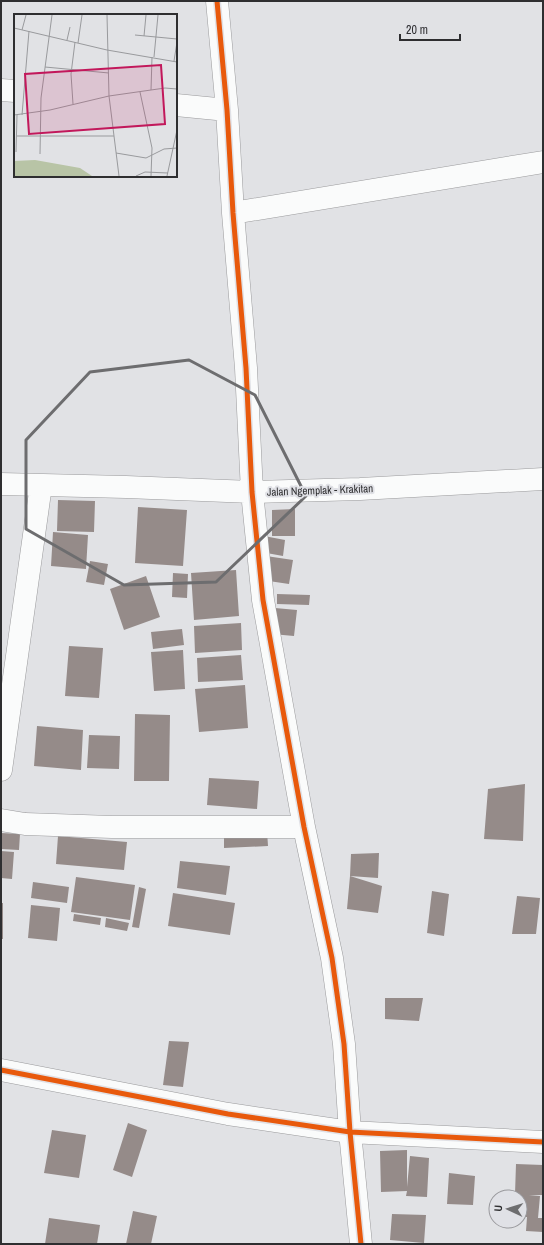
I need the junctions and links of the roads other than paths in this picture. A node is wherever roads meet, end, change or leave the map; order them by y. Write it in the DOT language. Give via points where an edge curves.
graph roads {
  1 [pos="217,1"];
  2 [pos="1,90"];
  3 [pos="14,91"];
  4 [pos="177,105"];
  5 [pos="227,110"];
  6 [pos="543,162"];
  7 [pos="233,213"];
  8 [pos="543,479"];
  9 [pos="1,484"];
  10 [pos="42,485"];
  11 [pos="252,492"];
  12 [pos="1,770"];
  13 [pos="1,820"];
  14 [pos="304,827"];
  15 [pos="1,1070"];
  16 [pos="350,1132"];
  17 [pos="543,1142"];
  18 [pos="361,1244"];
  1 -- 5 [label="street"];
  2 -- 3 [label="street"];
  4 -- 5 [label="street"];
  5 -- 7 [label="street"];
  6 -- 7 [label="street"];
  7 -- 11 [label="street" via="246,368"];
  8 -- 11 [label="street, Jalan Ngemplak - Krakitan"];
  9 -- 10 [label="street, Jalan Ngemplak - Krakitan"];
  10 -- 11 [label="street, Jalan Ngemplak - Krakitan"];
  10 -- 12 [label="street"];
  11 -- 14 [label="street" via="263,600"];
  13 -- 14 [label="street" via="25,824 112,827"];
  14 -- 16 [label="street" via="332,958 344,1044"];
  15 -- 16 [label="street" via="228,1114"];
  16 -- 17 [label="street"];
  16 -- 18 [label="street"];
}
